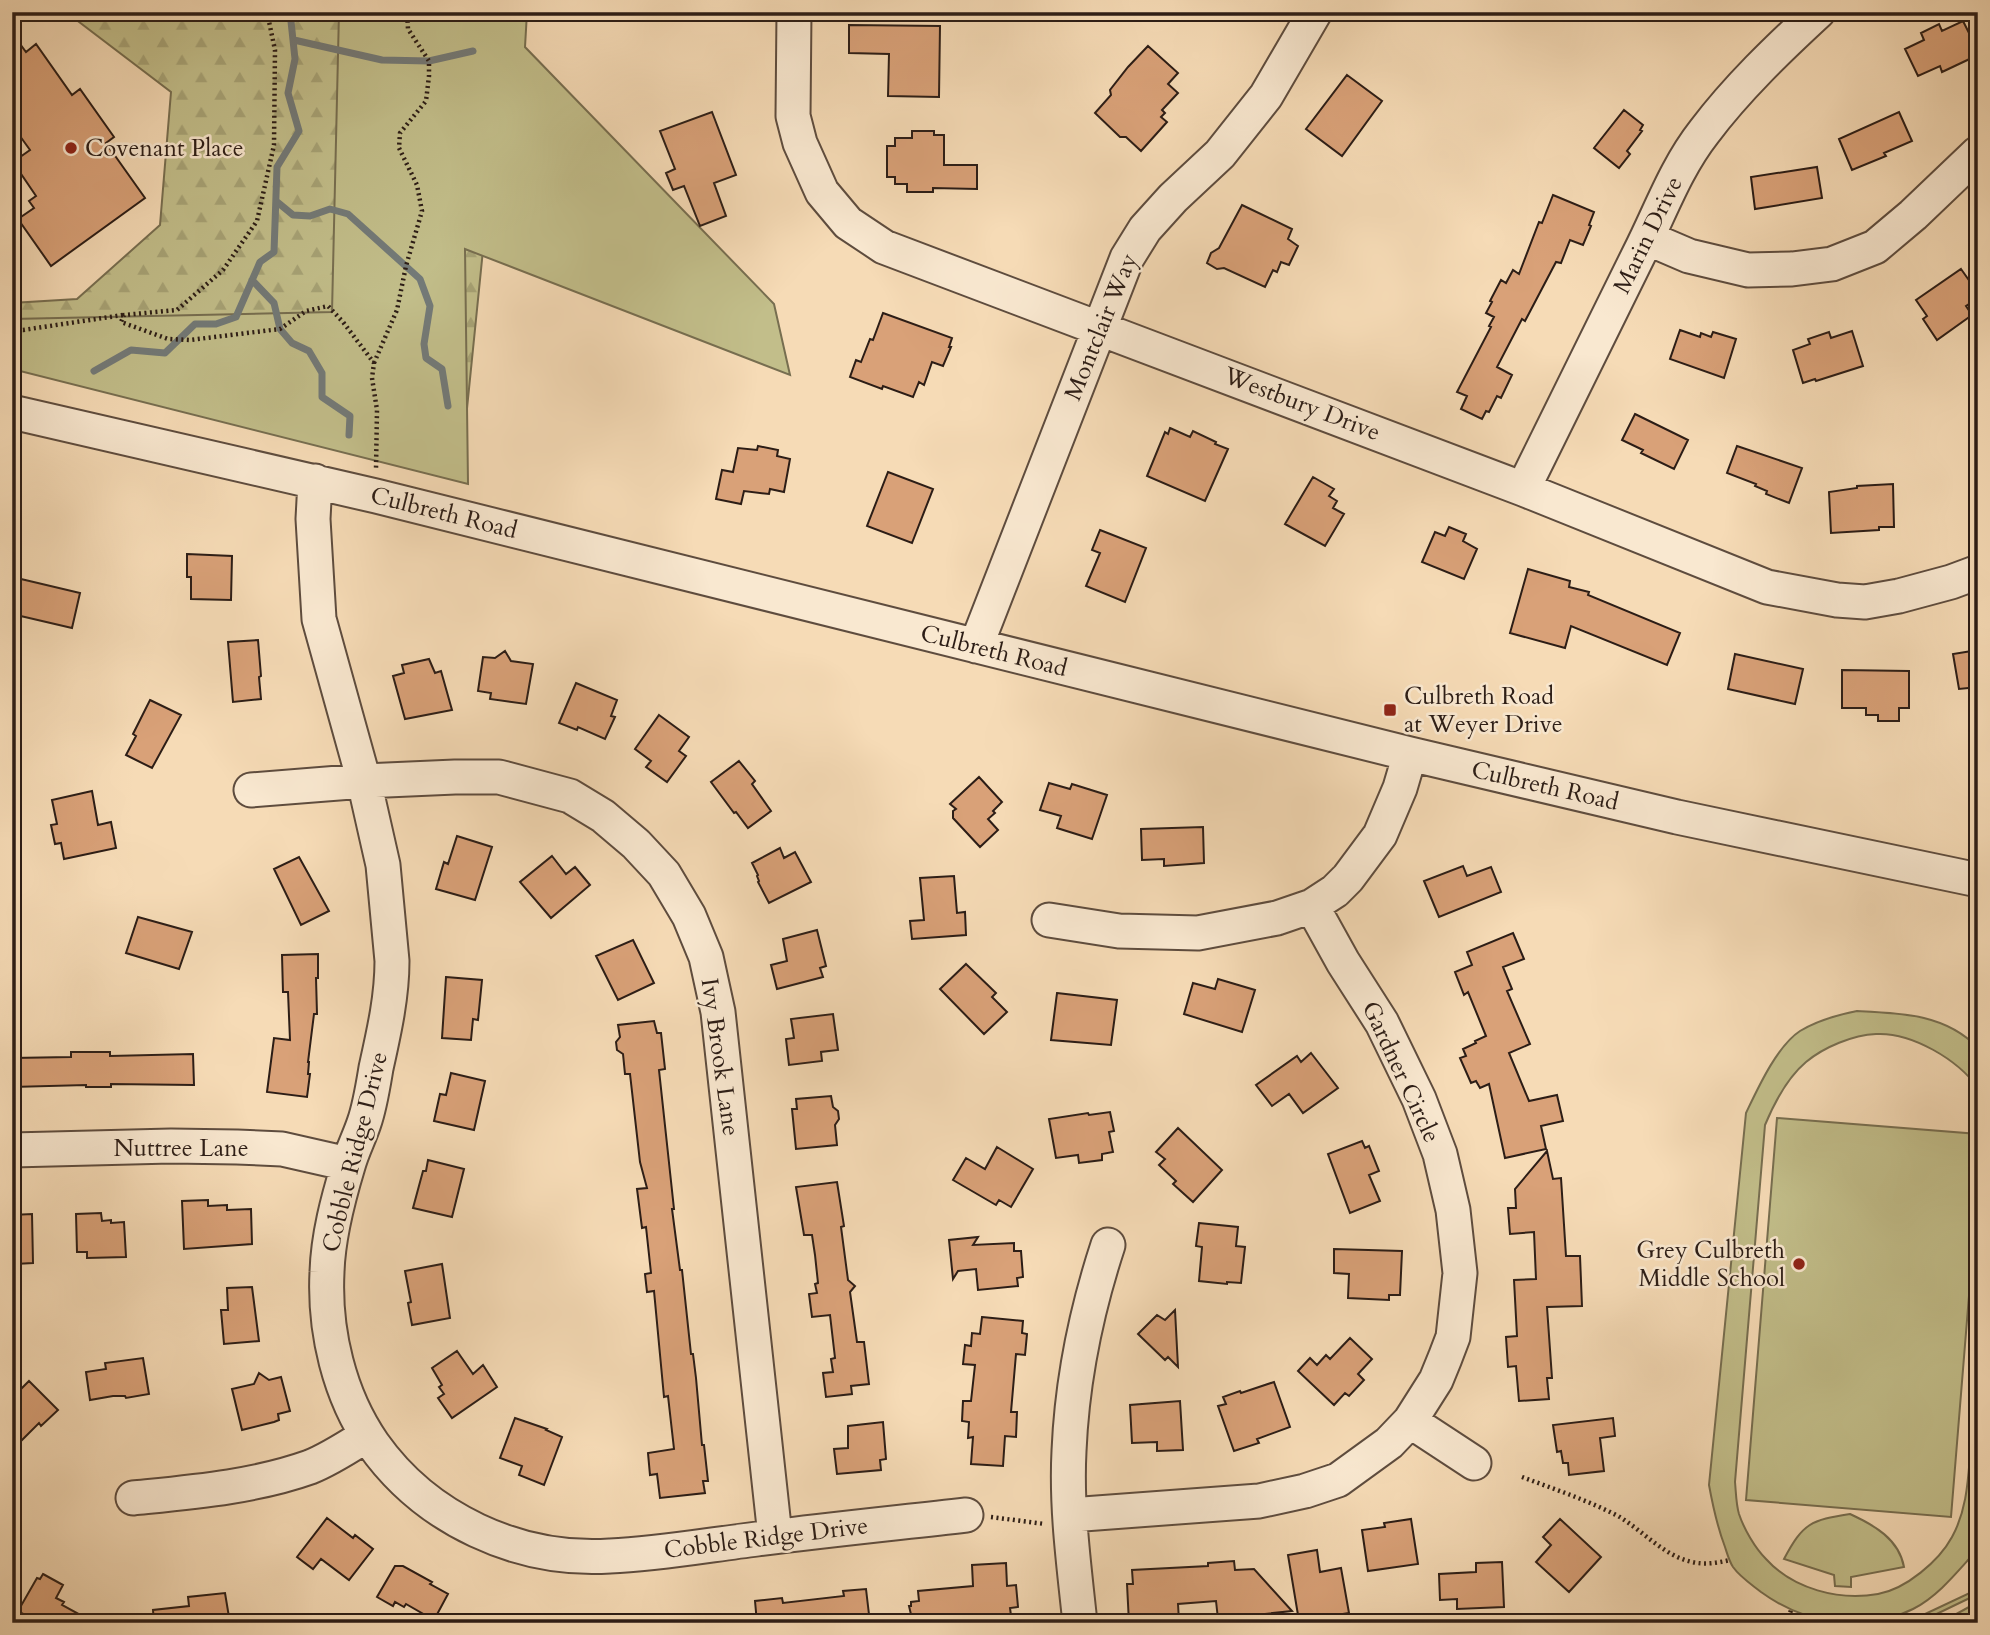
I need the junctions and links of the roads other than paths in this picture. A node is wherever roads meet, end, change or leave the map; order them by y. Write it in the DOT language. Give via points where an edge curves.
graph roads {
  1 [pos="794,12"];
  2 [pos="1315,12"];
  3 [pos="1818,12"];
  4 [pos="1978,153"];
  5 [pos="1647,239"];
  6 [pos="1099,328"];
  7 [pos="12,412"];
  8 [pos="315,481"];
  9 [pos="1523,489"];
  10 [pos="1978,572"];
  11 [pos="976,646"];
  12 [pos="1410,754"];
  13 [pos="365,781"];
  14 [pos="251,790"];
  15 [pos="1978,880"];
  16 [pos="1312,906"];
  17 [pos="1049,920"];
  18 [pos="12,1150"];
  19 [pos="348,1164"];
  20 [pos="1108,1245"];
  21 [pos="1410,1421"];
  22 [pos="367,1435"];
  23 [pos="1474,1463"];
  24 [pos="133,1498"];
  25 [pos="966,1515"];
  26 [pos="1061,1520"];
  27 [pos="775,1536"];
  28 [pos="1080,1623"];
  1 -- 6 [label="street, Westbury Drive" via="793,116 822,192 848,223 884,247"];
  2 -- 6 [label="street, Montclair Way" via="1266,96 1220,154 1145,229 1127,258"];
  3 -- 5 [label="street, Marin Drive" via="1703,133 1675,177"];
  4 -- 5 [label="street" via="1875,247 1832,264 1748,270 1689,256"];
  5 -- 9 [label="street, Marin Drive"];
  6 -- 9 [label="street, Westbury Drive"];
  6 -- 11 [label="street, Montclair Way"];
  7 -- 8 [label="street, Culbreth Road"];
  8 -- 11 [label="street, Culbreth Road"];
  8 -- 13 [label="street, Cobble Ridge Drive" via="319,618"];
  9 -- 10 [label="street, Westbury Drive" via="1767,587 1837,600 1866,602 1899,596"];
  11 -- 12 [label="street, Culbreth Road"];
  12 -- 15 [label="street, Culbreth Road" via="1677,817"];
  12 -- 16 [label="street" via="1380,835 1335,891"];
  13 -- 14 [label="street, Ivy Brook Lane"];
  13 -- 19 [label="street, Cobble Ridge Drive" via="383,865 392,977 365,1120"];
  13 -- 27 [label="street, Ivy Brook Lane" via="499,777 570,796 636,844 664,874 689,916 706,957 718,1012"];
  16 -- 17 [label="street" via="1277,918 1198,933 1119,931"];
  16 -- 21 [label="street, Gardner Circle" via="1382,1023 1419,1098 1440,1154 1453,1210 1460,1273 1453,1337 1436,1380"];
  18 -- 19 [label="street, Nuttree Lane" via="237,1147 282,1149"];
  19 -- 22 [label="street, Cobble Ridge Drive" via="331,1232 328,1308 332,1348 344,1390"];
  20 -- 26 [label="street" via="1082,1339"];
  21 -- 23 [label="street"];
  21 -- 26 [label="street, Gardner Circle" via="1362,1464 1338,1480 1305,1491 1259,1501"];
  22 -- 24 [label="street" via="331,1457 276,1477"];
  22 -- 27 [label="street, Cobble Ridge Drive" via="386,1461 435,1506 486,1536 520,1547 609,1556"];
  25 -- 27 [label="street, Cobble Ridge Drive"];
  26 -- 28 [label="street"];
}
